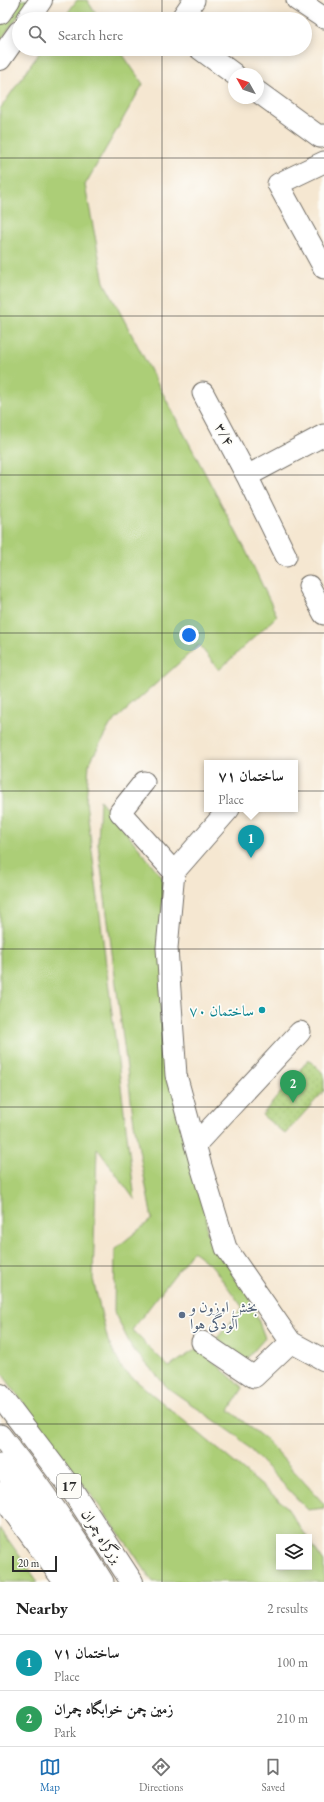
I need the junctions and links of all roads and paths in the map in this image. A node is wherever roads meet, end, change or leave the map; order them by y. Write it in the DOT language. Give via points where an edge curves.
graph roads {
  1 [pos="9,0"];
  2 [pos="41,0"];
  3 [pos="194,0"];
  4 [pos="297,0"];
  5 [pos="33,12"];
  6 [pos="186,12"];
  7 [pos="0,14"];
  8 [pos="324,18"];
  9 [pos="12,42"];
  10 [pos="210,56"];
  11 [pos="0,59"];
  12 [pos="228,70"];
  13 [pos="264,96"];
  14 [pos="324,135"];
  15 [pos="324,162"];
  16 [pos="324,268"];
  17 [pos="202,393"];
  18 [pos="324,435"];
  19 [pos="247,476"];
  20 [pos="286,556"];
  21 [pos="308,586"];
  22 [pos="324,614"];
  23 [pos="144,782"];
  24 [pos="226,812"];
  25 [pos="174,872"];
  26 [pos="300,1032"];
  27 [pos="195,1145"];
  28 [pos="202,1342"];
  29 [pos="291,1342"];
  30 [pos="324,1360"];
  31 [pos="0,1395"];
  32 [pos="0,1435"];
  33 [pos="0,1464"];
  34 [pos="0,1493"];
  35 [pos="65,1582"];
  36 [pos="82,1582"];
  37 [pos="103,1582"];
  38 [pos="132,1582"];
  1 -- 7 [label="highway"];
  2 -- 5 [label="highway"];
  3 -- 6 [label="street"];
  4 -- 8 [label="street"];
  9 -- 11 [label="highway"];
  10 -- 12 [label="street"];
  13 -- 14 [label="street" via="320,137"];
  15 -- 16 [label="street" via="278,184"];
  17 -- 19 [label="street, ۳/۴"];
  18 -- 19 [label="street"];
  19 -- 20 [label="street, ۳/۴"];
  21 -- 22 [label="street"];
  23 -- 25 [label="street" via="120,812"];
  24 -- 25 [label="street"];
  25 -- 27 [label="street" via="167,948 176,1075"];
  26 -- 27 [label="street"];
  27 -- 29 [label="street" via="226,1248"];
  28 -- 29 [label="street" via="254,1377"];
  29 -- 30 [label="street"];
  31 -- 38 [label="highway, بزرگراه چمران / 17" via="72,1490"];
  32 -- 37 [label="street" via="89,1558"];
  33 -- 36 [label="street"];
  34 -- 35 [label="highway"];
}
